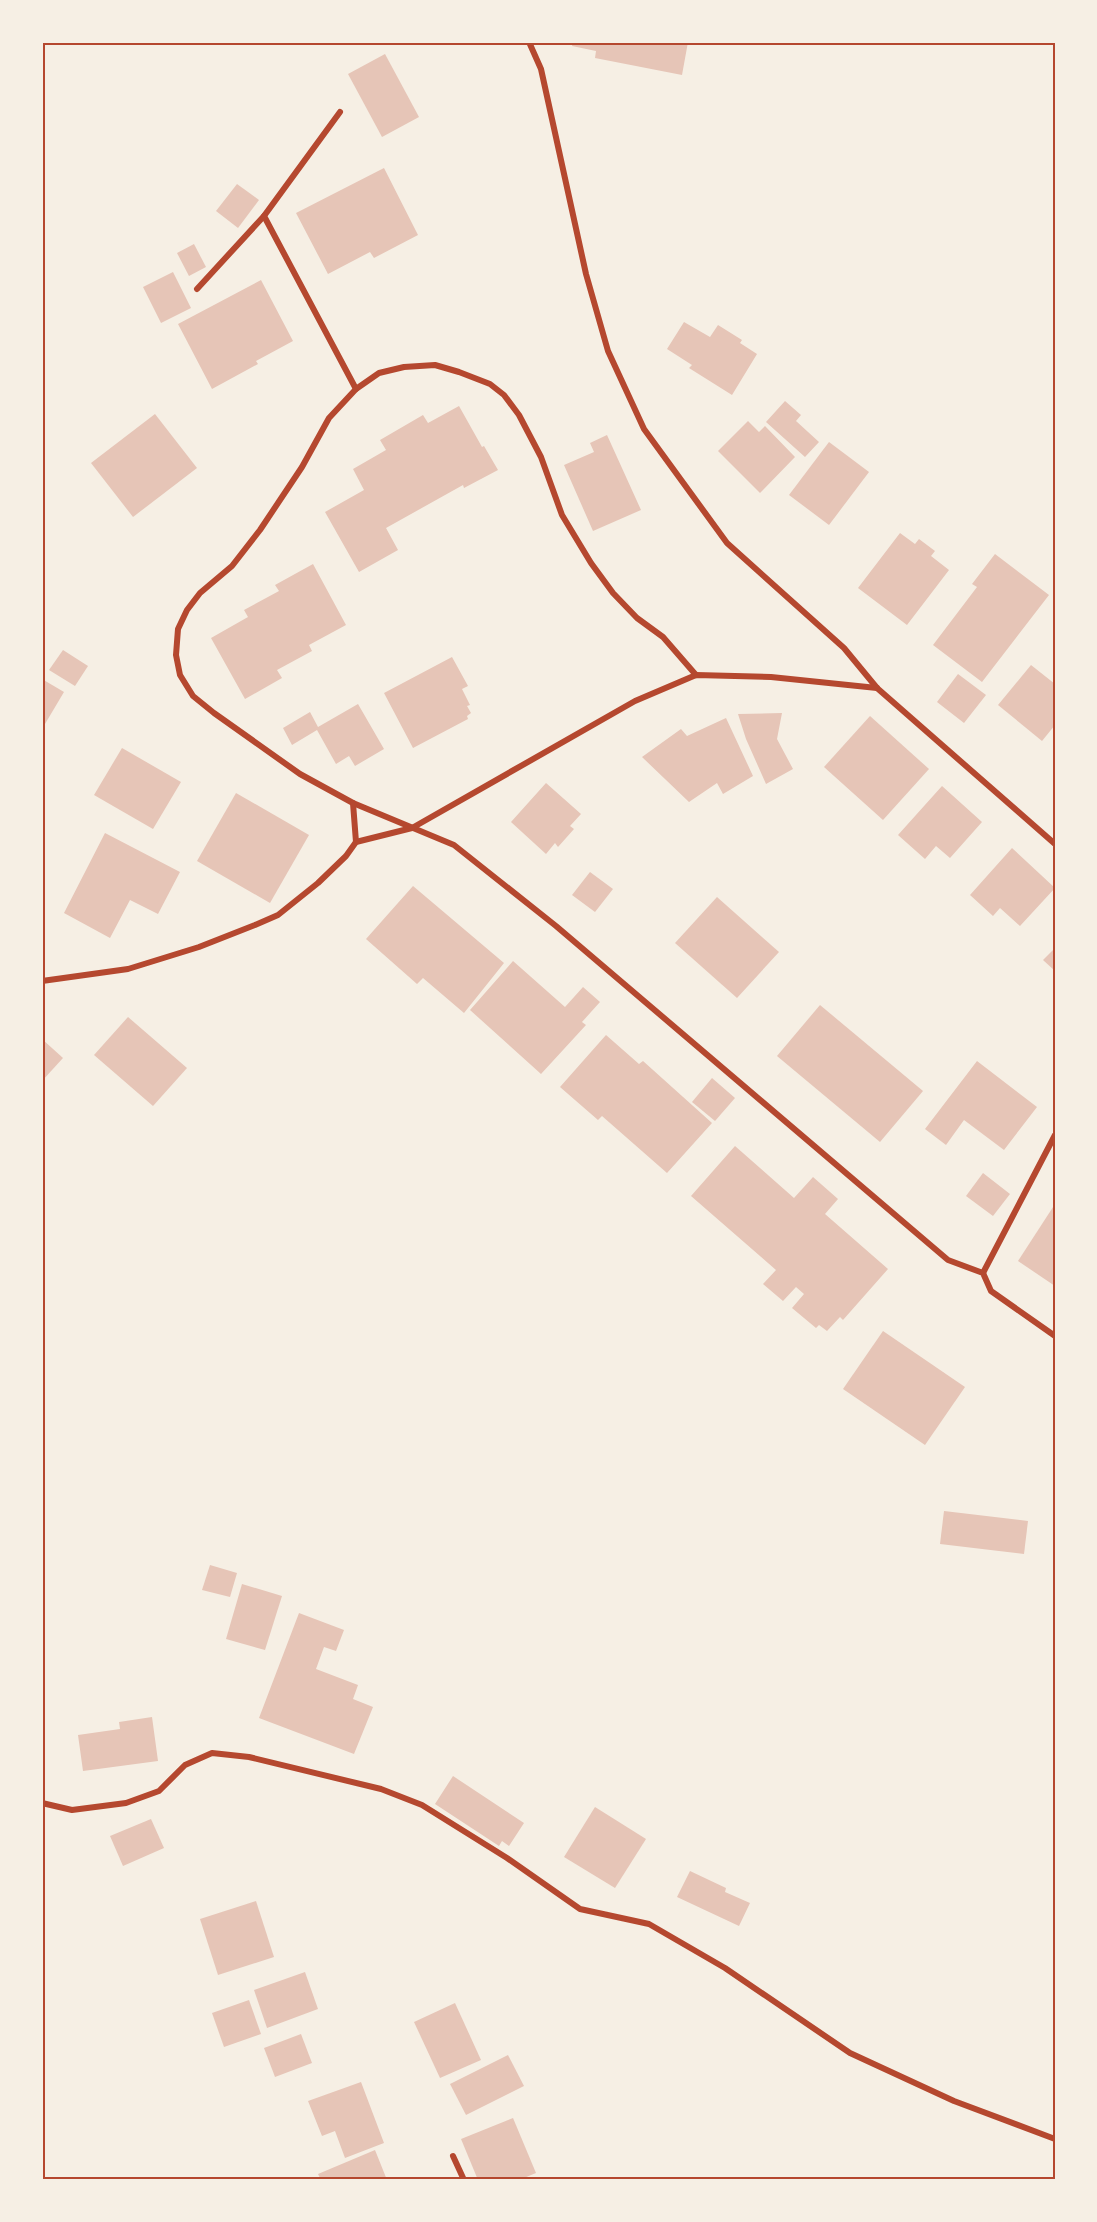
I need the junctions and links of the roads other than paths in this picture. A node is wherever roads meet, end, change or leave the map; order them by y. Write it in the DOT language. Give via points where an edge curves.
graph roads {
  1 [pos="529,42"];
  2 [pos="340,112"];
  3 [pos="264,216"];
  4 [pos="197,289"];
  5 [pos="356,389"];
  6 [pos="696,675"];
  7 [pos="878,688"];
  8 [pos="353,803"];
  9 [pos="412,828"];
  10 [pos="356,842"];
  11 [pos="1055,844"];
  12 [pos="42,981"];
  13 [pos="1055,1135"];
  14 [pos="983,1273"];
  15 [pos="1055,1336"];
  16 [pos="42,1803"];
  17 [pos="1055,2139"];
  18 [pos="453,2156"];
  19 [pos="464,2180"];
  1 -- 7 [label="street" via="541,69 586,274 608,351 644,429 728,543 844,648"];
  2 -- 3 [label="street"];
  3 -- 4 [label="street"];
  3 -- 5 [label="street"];
  5 -- 6 [label="street" via="379,373 435,365 489,384 504,395 541,457 562,515 591,563 612,593 663,637"];
  5 -- 8 [label="street" via="329,418 260,530 232,566 200,593 187,610 178,629 176,655 180,675 192,696 300,774"];
  6 -- 7 [label="street" via="771,677"];
  6 -- 9 [label="street" via="635,701"];
  7 -- 11 [label="street"];
  8 -- 9 [label="street"];
  8 -- 10 [label="street"];
  9 -- 10 [label="street"];
  9 -- 14 [label="street" via="454,845 556,926 948,1260"];
  10 -- 12 [label="street" via="318,883 263,922 128,969"];
  13 -- 14 [label="street"];
  14 -- 15 [label="street" via="991,1291"];
  16 -- 17 [label="street" via="72,1810 126,1803 159,1791 185,1765 212,1753 249,1757 381,1789 422,1805 580,1909 649,1924 725,1968 850,2053 954,2101"];
  18 -- 19 [label="street"];
}
